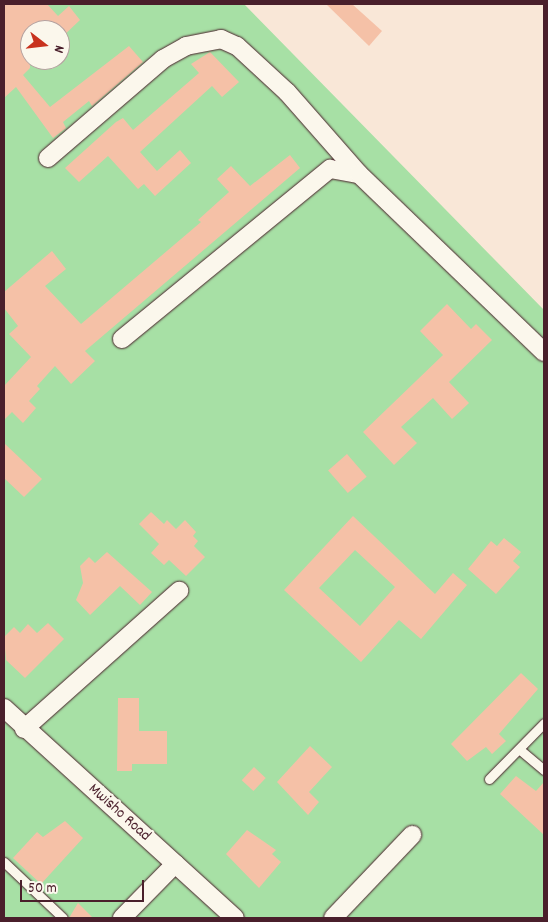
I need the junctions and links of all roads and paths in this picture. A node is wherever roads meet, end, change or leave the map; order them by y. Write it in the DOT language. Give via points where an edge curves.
graph roads {
  1 [pos="48,158"];
  2 [pos="359,174"];
  3 [pos="122,339"];
  4 [pos="544,352"];
  5 [pos="179,591"];
  6 [pos="4,708"];
  7 [pos="544,723"];
  8 [pos="24,729"];
  9 [pos="519,749"];
  10 [pos="544,770"];
  11 [pos="489,779"];
  12 [pos="412,834"];
  13 [pos="4,862"];
  14 [pos="175,864"];
  15 [pos="63,918"];
  16 [pos="122,918"];
  17 [pos="235,918"];
  18 [pos="333,918"];
  1 -- 2 [label="street" via="163,59 186,46 221,39 237,46 287,92"];
  2 -- 3 [label="street" via="330,169"];
  2 -- 4 [label="street"];
  5 -- 8 [label="street"];
  6 -- 8 [label="street, Mwisho Road"];
  7 -- 9 [label="lane"];
  8 -- 14 [label="street, Mwisho Road"];
  9 -- 10 [label="lane"];
  9 -- 11 [label="lane"];
  12 -- 18 [label="street"];
  13 -- 15 [label="lane"];
  14 -- 16 [label="street"];
  14 -- 17 [label="street, Mwisho Road"];
}
